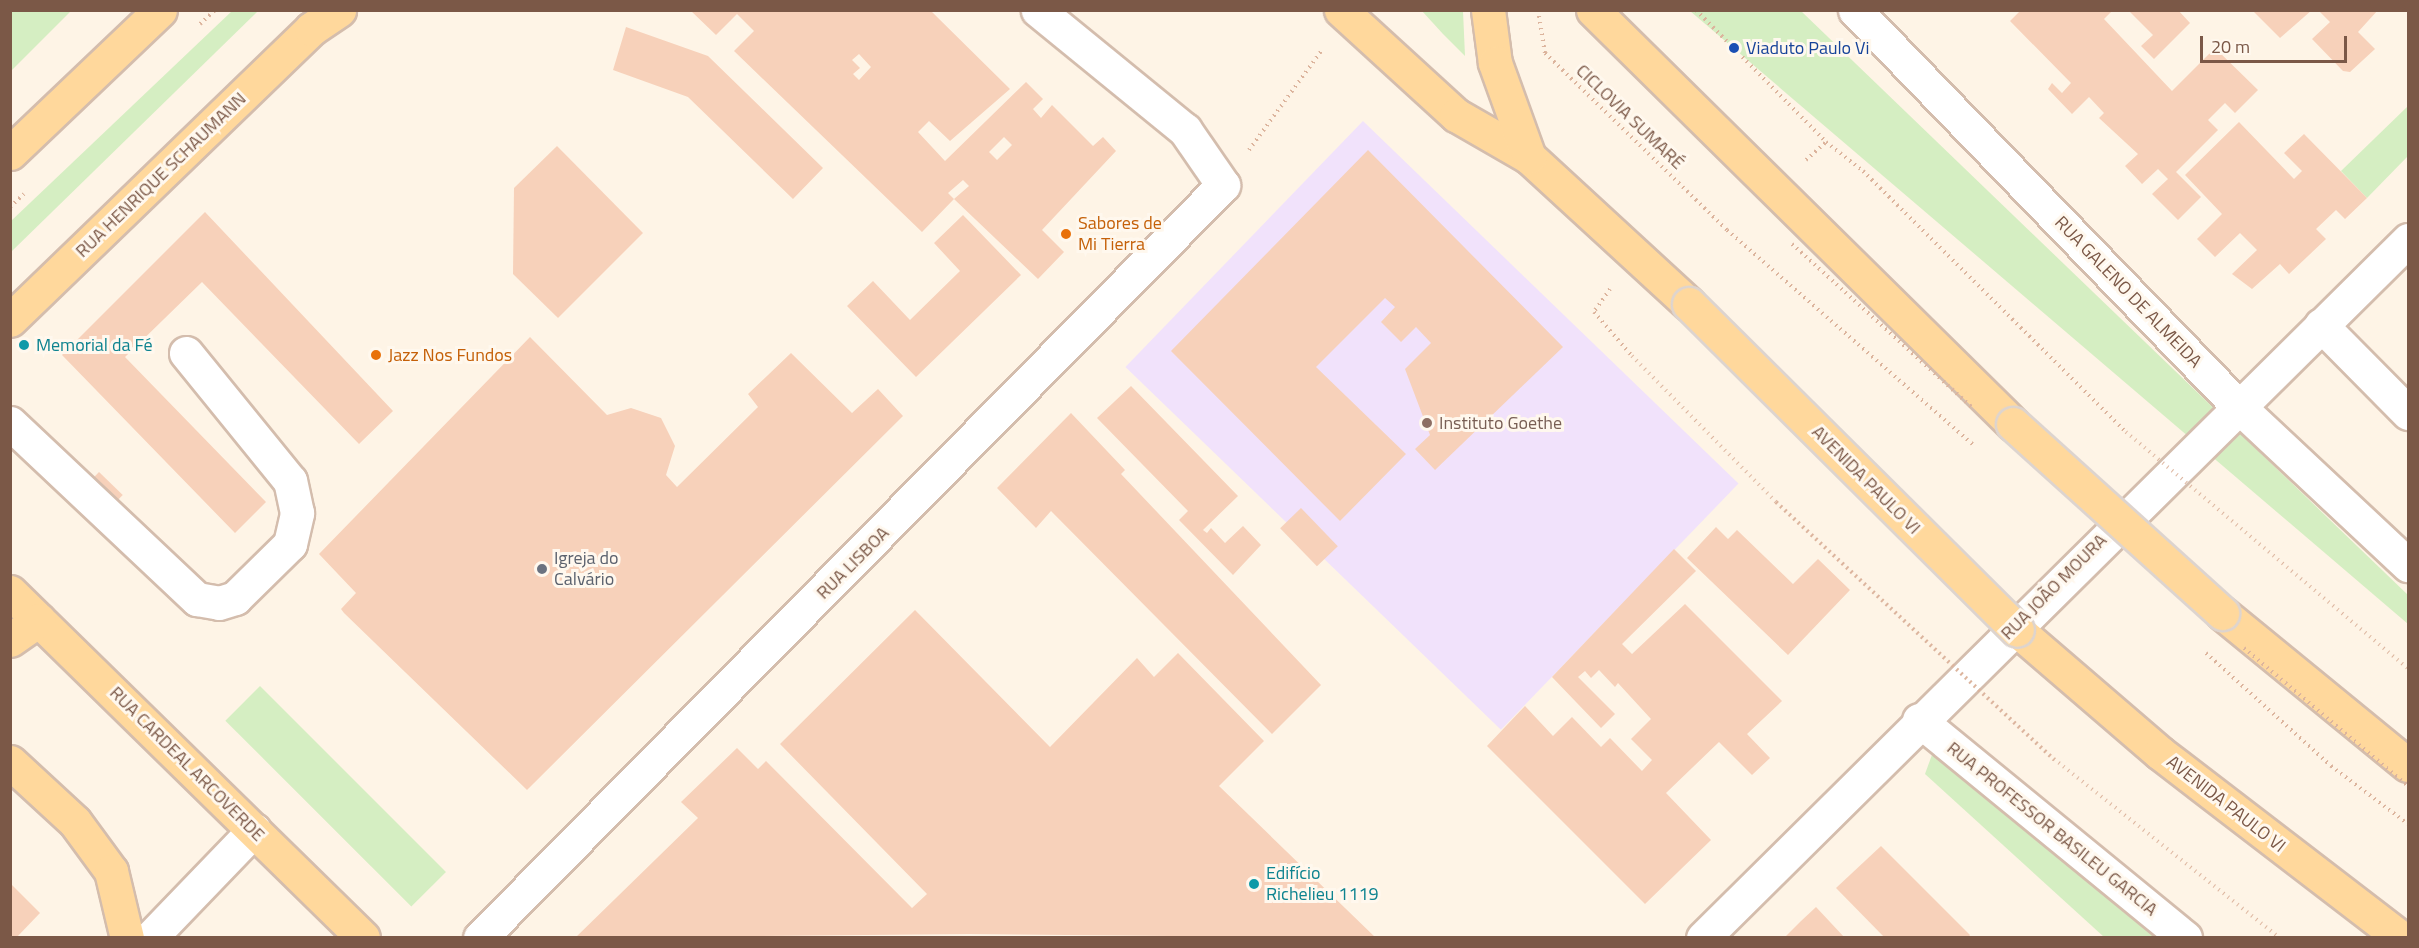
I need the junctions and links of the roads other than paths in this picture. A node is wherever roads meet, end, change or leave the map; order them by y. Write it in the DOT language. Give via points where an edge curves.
graph roads {
  1 [pos="160,10"];
  2 [pos="339,10"];
  3 [pos="1038,10"];
  4 [pos="1488,10"];
  5 [pos="1855,10"];
  6 [pos="1594,11"];
  7 [pos="1344,13"];
  8 [pos="318,20"];
  9 [pos="10,153"];
  10 [pos="1529,157"];
  11 [pos="2409,240"];
  12 [pos="10,320"];
  13 [pos="2321,325"];
  14 [pos="186,353"];
  15 [pos="2238,406"];
  16 [pos="2409,413"];
  17 [pos="10,423"];
  18 [pos="2409,565"];
  19 [pos="10,592"];
  20 [pos="39,620"];
  21 [pos="10,640"];
  22 [pos="1919,720"];
  23 [pos="10,762"];
  24 [pos="2409,765"];
  25 [pos="254,830"];
  26 [pos="127,938"];
  27 [pos="150,938"];
  28 [pos="363,938"];
  29 [pos="480,938"];
  30 [pos="1703,938"];
  31 [pos="2185,938"];
  32 [pos="2401,938"];
  1 -- 9 [label="main road"];
  2 -- 8 [label="main road"];
  3 -- 29 [label="street, RUA LISBOA" via="1185,130 1223,185"];
  4 -- 10 [label="main road" via="1495,63"];
  5 -- 15 [label="street, RUA GALENO DE ALMEIDA"];
  6 -- 24 [label="main road, bridge" via="2013,424 2222,613"];
  7 -- 10 [label="main road, AVENIDA PAULO VI" via="1456,115"];
  8 -- 12 [label="main road, RUA HENRIQUE SCHAUMANN"];
  10 -- 32 [label="main road, AVENIDA PAULO VI, bridge" via="1689,304 2017,630 2160,753"];
  11 -- 13 [label="street, RUA JOÃO MOURA"];
  13 -- 15 [label="street, RUA JOÃO MOURA"];
  13 -- 16 [label="street"];
  14 -- 17 [label="street" via="290,481 297,513 290,544 235,598 219,603 197,599"];
  15 -- 18 [label="street, RUA GALENO DE ALMEIDA"];
  15 -- 22 [label="street, RUA JOÃO MOURA"];
  19 -- 20 [label="main road, RUA CARDEAL ARCOVERDE"];
  20 -- 21 [label="main road"];
  20 -- 25 [label="main road, RUA CARDEAL ARCOVERDE"];
  22 -- 30 [label="street, RUA JOÃO MOURA"];
  22 -- 31 [label="street, RUA PROFESSOR BASILEU GARCIA"];
  23 -- 26 [label="main road" via="75,822 111,871"];
  25 -- 27 [label="street"];
  25 -- 28 [label="main road, RUA CARDEAL ARCOVERDE"];
}
